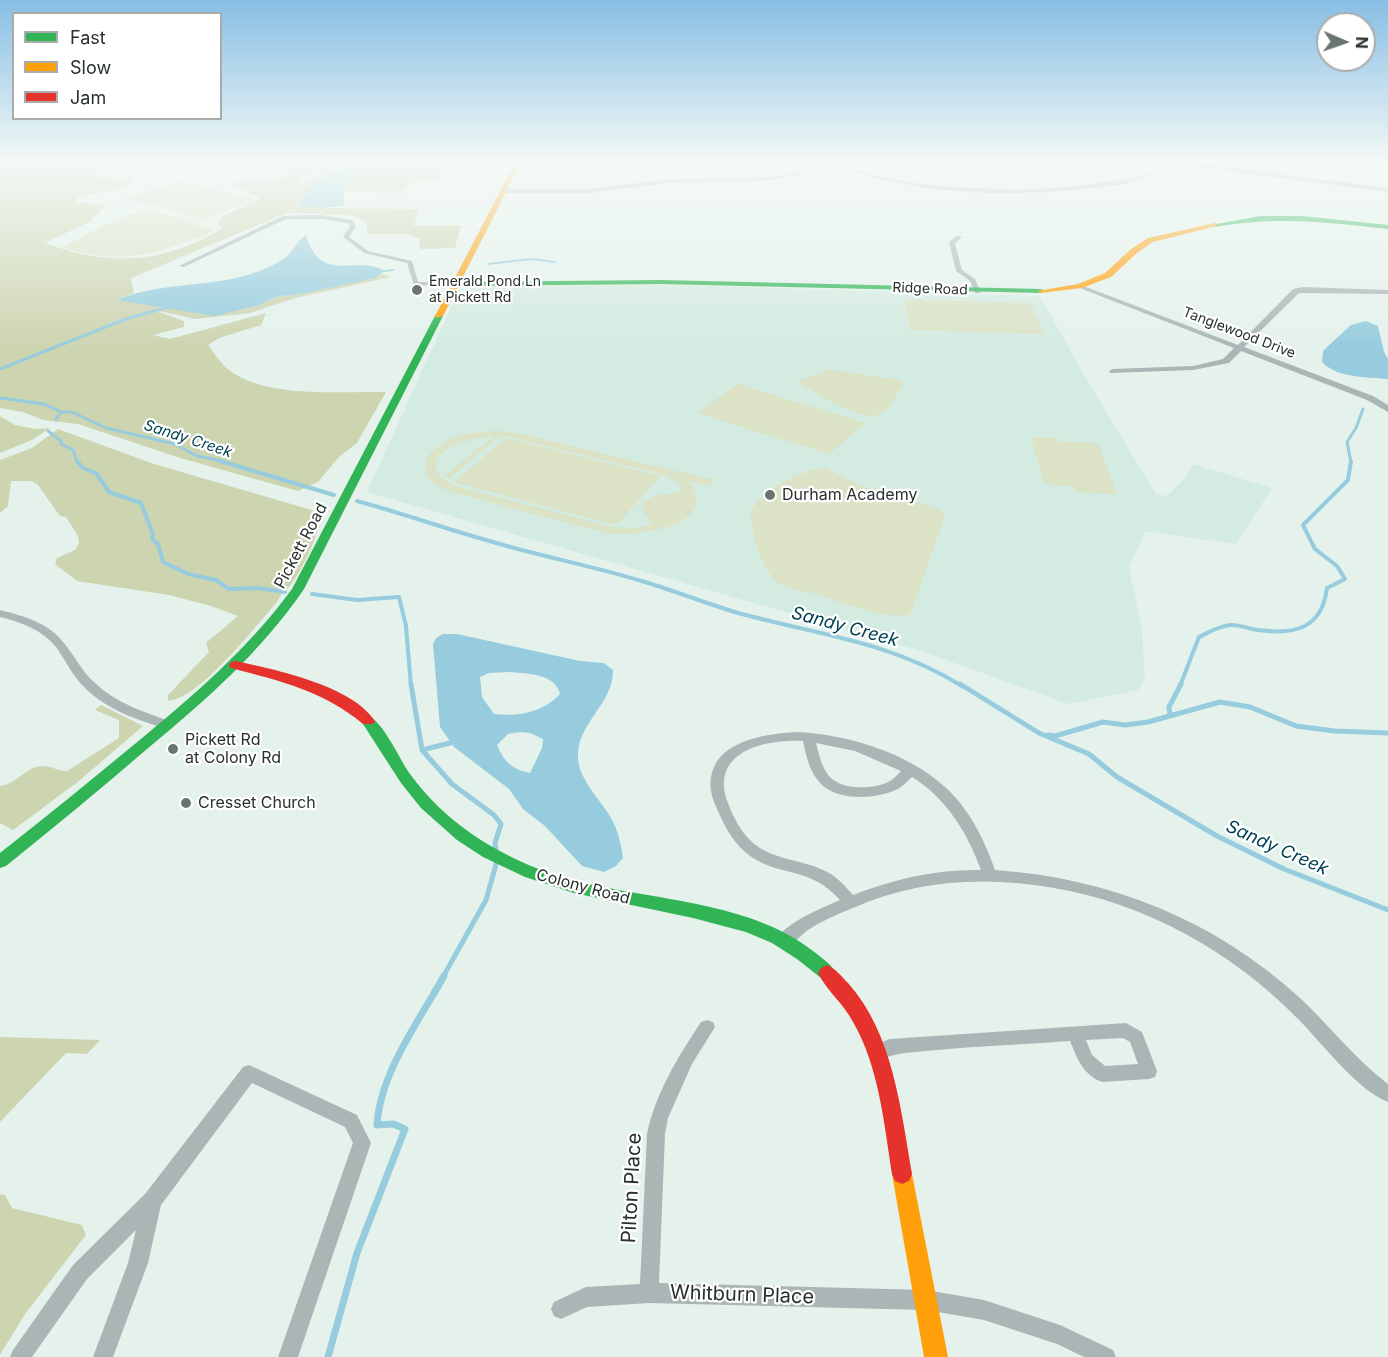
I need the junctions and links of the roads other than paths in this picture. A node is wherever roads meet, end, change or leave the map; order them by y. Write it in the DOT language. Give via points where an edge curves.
graph roads {
  1 [pos="273,222"];
  2 [pos="351,222"];
  3 [pos="486,222"];
  4 [pos="1225,222"];
  5 [pos="1357,222"];
  6 [pos="1387,226"];
  7 [pos="959,237"];
  8 [pos="182,266"];
  9 [pos="454,284"];
  10 [pos="1079,286"];
  11 [pos="978,291"];
  12 [pos="1388,292"];
  13 [pos="1241,348"];
  14 [pos="1113,371"];
  15 [pos="1388,409"];
  16 [pos="0,613"];
  17 [pos="236,665"];
  18 [pos="168,725"];
  19 [pos="809,737"];
  20 [pos="910,770"];
  21 [pos="2,858"];
  22 [pos="990,875"];
  23 [pos="850,902"];
  24 [pos="783,941"];
  25 [pos="707,1027"];
  26 [pos="1075,1034"];
  27 [pos="875,1052"];
  28 [pos="1388,1094"];
  29 [pos="152,1201"];
  30 [pos="649,1293"];
  31 [pos="926,1300"];
  32 [pos="561,1309"];
  33 [pos="20,1357"];
  34 [pos="103,1357"];
  35 [pos="288,1357"];
  36 [pos="936,1357"];
  37 [pos="1106,1357"];
  1 -- 8 [label="street"];
  2 -- 9 [label="street" via="346,237 361,250 410,262 416,284"];
  3 -- 9 [label="street, Pickett Road"];
  4 -- 10 [label="street, Ridge Road" via="1151,240 1108,275"];
  5 -- 6 [label="street, Ridge Road"];
  7 -- 11 [label="street" via="952,242 957,267 973,280"];
  9 -- 11 [label="street, Ridge Road" via="650,282"];
  9 -- 17 [label="street, Pickett Road" via="298,589"];
  10 -- 11 [label="street, Ridge Road" via="1044,291"];
  10 -- 13 [label="street, Tanglewood Drive"];
  12 -- 13 [label="street" via="1322,288 1296,291"];
  13 -- 14 [label="street" via="1226,361 1204,367"];
  13 -- 15 [label="street, Tanglewood Drive" via="1370,398"];
  16 -- 18 [label="street" via="27,621 47,633 99,695"];
  17 -- 18 [label="street, Pickett Road"];
  17 -- 24 [label="street, Colony Road" via="314,687 349,705 373,726 396,767 429,808 487,852 539,878 732,920"];
  18 -- 21 [label="street, Pickett Road"];
  19 -- 20 [label="street" via="851,745"];
  19 -- 20 [label="street" via="812,756 821,774 840,790 875,790 893,785"];
  19 -- 23 [label="street" via="781,737 740,750 726,759 717,774 718,793 736,833 750,849 763,858 823,877"];
  20 -- 22 [label="street" via="948,799 976,842"];
  22 -- 23 [label="street" via="917,880"];
  22 -- 28 [label="street" via="1091,888 1186,926 1280,992 1370,1082"];
  23 -- 24 [label="street" via="811,921"];
  24 -- 27 [label="street, Colony Road" via="820,966 848,996"];
  25 -- 30 [label="street, Pilton Place" via="686,1059 660,1118 653,1178"];
  26 -- 27 [label="street" via="939,1042"];
  27 -- 31 [label="street, Colony Road" via="896,1136"];
  29 -- 33 [label="street" via="80,1272"];
  29 -- 34 [label="street" via="138,1263"];
  29 -- 35 [label="street" via="249,1073 351,1121 362,1143"];
  30 -- 31 [label="street, Whitburn Place"];
  30 -- 32 [label="street, Whitburn Place" via="586,1297"];
  31 -- 36 [label="street, Colony Road"];
  31 -- 37 [label="street" via="984,1310 1060,1335"];
}
